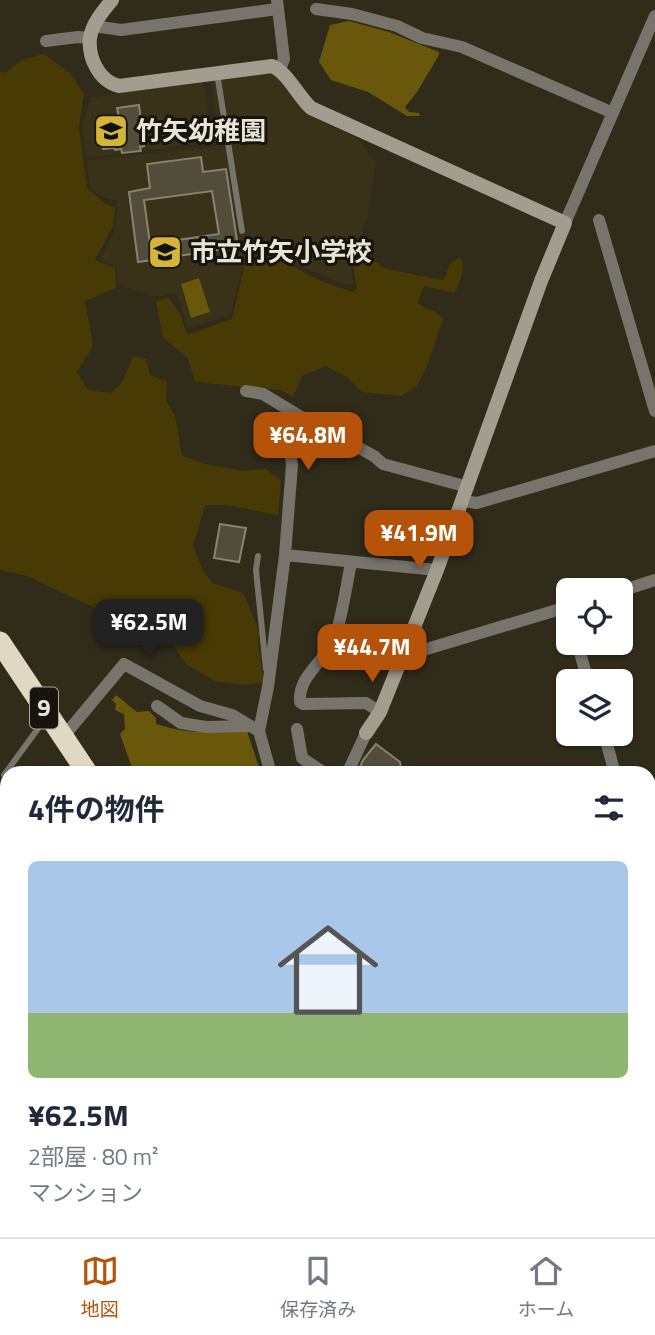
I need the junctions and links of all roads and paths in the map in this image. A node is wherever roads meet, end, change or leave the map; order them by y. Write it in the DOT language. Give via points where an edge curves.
graph roads {
  1 [pos="112,0"];
  2 [pos="277,5"];
  3 [pos="316,9"];
  4 [pos="655,16"];
  5 [pos="92,32"];
  6 [pos="46,41"];
  7 [pos="280,69"];
  8 [pos="217,73"];
  9 [pos="613,113"];
  10 [pos="598,220"];
  11 [pos="565,223"];
  12 [pos="242,230"];
  13 [pos="246,391"];
  14 [pos="655,411"];
  15 [pos="296,414"];
  16 [pos="655,451"];
  17 [pos="468,486"];
  18 [pos="463,501"];
  19 [pos="285,555"];
  20 [pos="258,556"];
  21 [pos="351,563"];
  22 [pos="437,570"];
  23 [pos="655,580"];
  24 [pos="633,587"];
  25 [pos="556,612"];
  26 [pos="0,642"];
  27 [pos="406,650"];
  28 [pos="268,687"];
  29 [pos="157,706"];
  30 [pos="380,712"];
  31 [pos="48,715"];
  32 [pos="255,729"];
  33 [pos="297,729"];
  34 [pos="366,733"];
  35 [pos="62,735"];
  36 [pos="607,746"];
  37 [pos="11,766"];
  38 [pos="83,766"];
  39 [pos="268,766"];
  40 [pos="314,766"];
  41 [pos="350,766"];
  42 [pos="613,766"];
  1 -- 5 [label="street"];
  2 -- 5 [label="street"];
  2 -- 7 [label="street" via="284,59"];
  3 -- 9 [label="street" via="352,14 462,47"];
  4 -- 9 [label="street"];
  5 -- 6 [label="street"];
  5 -- 8 [label="street" via="92,60 111,84"];
  7 -- 8 [label="street" via="272,66"];
  7 -- 11 [label="street" via="311,108"];
  8 -- 12 [label="lane"];
  9 -- 11 [label="street"];
  10 -- 14 [label="street"];
  11 -- 17 [label="street"];
  13 -- 15 [label="street" via="262,394"];
  15 -- 17 [label="street" via="383,464"];
  15 -- 19 [label="street" via="289,440 292,465"];
  16 -- 18 [label="street" via="477,503"];
  17 -- 18 [label="street"];
  18 -- 22 [label="street"];
  19 -- 21 [label="street"];
  19 -- 28 [label="street"];
  20 -- 28 [label="lane"];
  21 -- 22 [label="street"];
  21 -- 30 [label="street" via="333,642 308,675 300,702 366,703"];
  22 -- 27 [label="street"];
  23 -- 24 [label="street"];
  25 -- 27 [label="street" via="420,651"];
  26 -- 31 [label="highway, 9"];
  27 -- 30 [label="street"];
  28 -- 32 [label="street"];
  29 -- 32 [label="street" via="181,723"];
  30 -- 34 [label="street"];
  31 -- 35 [label="highway, 9"];
  31 -- 37 [label="lane"];
  32 -- 35 [label="street" via="232,715 200,706 124,664"];
  32 -- 39 [label="street"];
  33 -- 40 [label="street" via="302,758"];
  34 -- 41 [label="street"];
  35 -- 38 [label="highway, 9"];
  36 -- 42 [label="street"];
}
